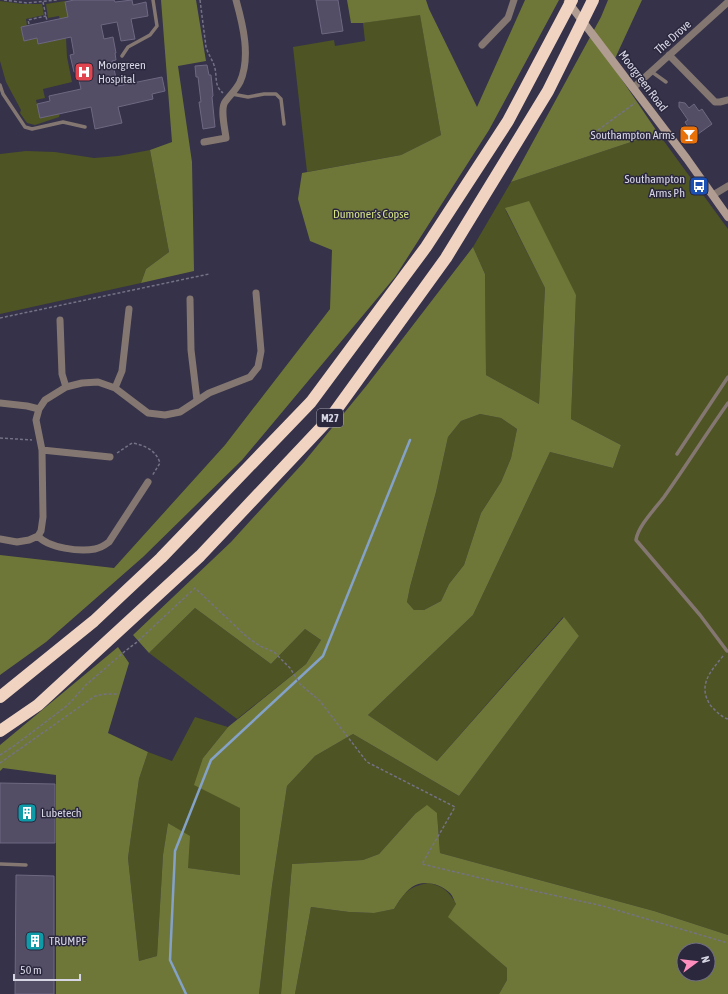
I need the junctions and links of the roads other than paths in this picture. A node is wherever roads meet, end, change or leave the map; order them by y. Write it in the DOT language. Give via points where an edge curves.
graph roads {
  1 [pos="153,0"];
  2 [pos="236,0"];
  3 [pos="514,0"];
  4 [pos="566,0"];
  5 [pos="572,0"];
  6 [pos="593,0"];
  7 [pos="728,2"];
  8 [pos="482,45"];
  9 [pos="669,55"];
  10 [pos="122,56"];
  11 [pos="651,71"];
  12 [pos="666,82"];
  13 [pos="0,85"];
  14 [pos="633,88"];
  15 [pos="232,94"];
  16 [pos="728,100"];
  17 [pos="284,124"];
  18 [pos="85,127"];
  19 [pos="204,142"];
  20 [pos="728,186"];
  21 [pos="713,195"];
  22 [pos="728,217"];
  23 [pos="256,293"];
  24 [pos="190,298"];
  25 [pos="129,309"];
  26 [pos="60,320"];
  27 [pos="728,377"];
  28 [pos="66,387"];
  29 [pos="116,388"];
  30 [pos="197,400"];
  31 [pos="0,403"];
  32 [pos="728,403"];
  33 [pos="39,409"];
  34 [pos="42,450"];
  35 [pos="677,454"];
  36 [pos="110,457"];
  37 [pos="148,482"];
  38 [pos="38,536"];
  39 [pos="0,539"];
  40 [pos="727,651"];
  41 [pos="0,697"];
  42 [pos="0,731"];
  43 [pos="0,864"];
  44 [pos="26,865"];
  1 -- 10 [label="lane" via="157,26 150,35 128,47"];
  2 -- 15 [label="street" via="243,29 245,55 240,82"];
  3 -- 8 [label="street" via="508,18"];
  4 -- 14 [label="street, Moorgreen Road"];
  5 -- 41 [label="highway, M27" via="508,122 426,247 311,402 161,558 94,621"];
  6 -- 42 [label="highway, M27" via="548,91 446,258 330,417 200,556 38,705"];
  7 -- 9 [label="street, The Drove"];
  9 -- 11 [label="street, The Drove"];
  9 -- 16 [label="street" via="715,102"];
  11 -- 12 [label="lane"];
  11 -- 14 [label="street, The Drove"];
  13 -- 18 [label="lane" via="3,94 25,127 32,129 63,122"];
  14 -- 21 [label="street, Moorgreen Road"];
  15 -- 17 [label="lane" via="248,97 276,94 281,100"];
  15 -- 19 [label="street" via="222,107 226,138"];
  20 -- 21 [label="street"];
  21 -- 22 [label="street, Moorgreen Road"];
  23 -- 30 [label="street" via="261,351 258,367 250,377"];
  24 -- 30 [label="street" via="191,350"];
  25 -- 29 [label="street" via="122,371"];
  26 -- 28 [label="street" via="62,374"];
  27 -- 35 [label="lane"];
  28 -- 29 [label="street" via="98,382"];
  28 -- 33 [label="street" via="45,400"];
  29 -- 30 [label="street" via="148,413 165,415 180,412"];
  31 -- 33 [label="street"];
  32 -- 40 [label="lane" via="636,536 636,540"];
  33 -- 34 [label="street" via="36,420"];
  34 -- 36 [label="street"];
  34 -- 38 [label="street" via="43,517"];
  37 -- 38 [label="street" via="109,542 101,547 92,550 53,546"];
  38 -- 39 [label="street" via="24,541"];
  43 -- 44 [label="lane"];
}
